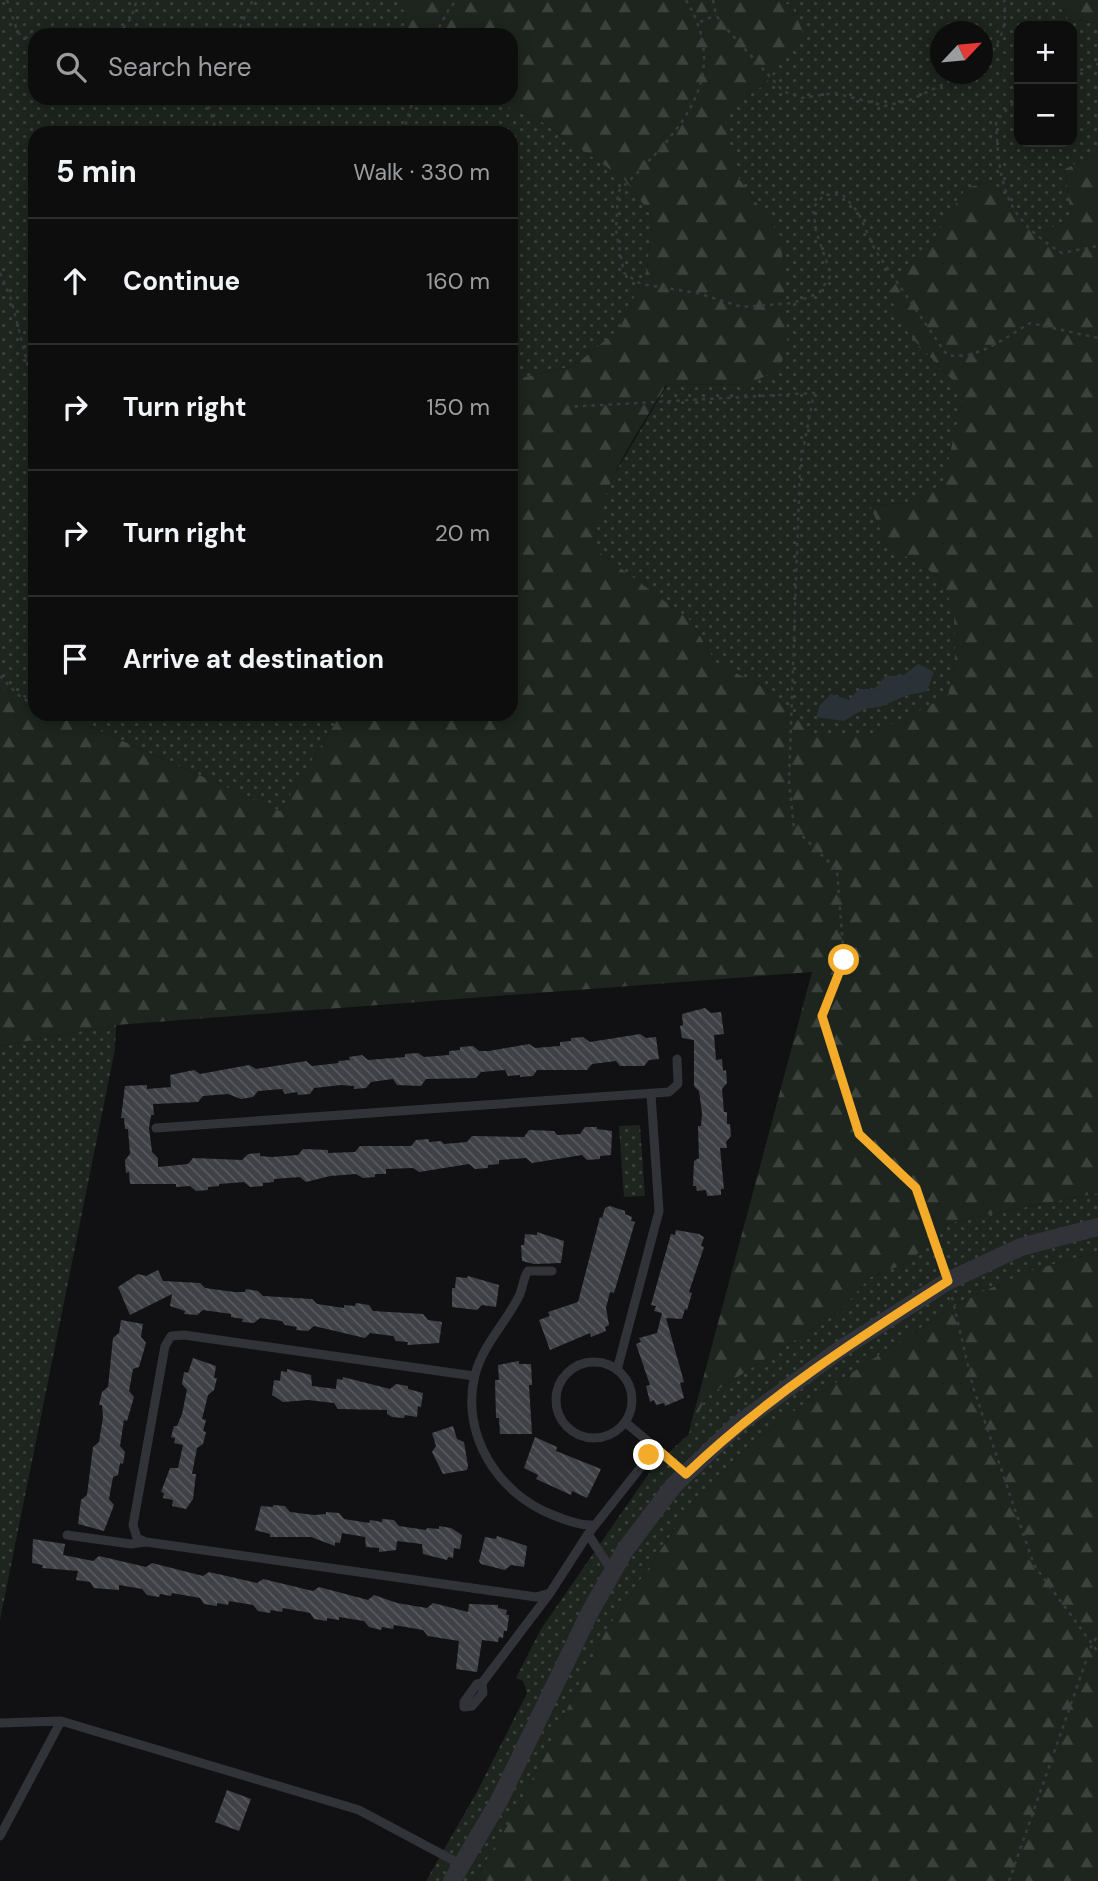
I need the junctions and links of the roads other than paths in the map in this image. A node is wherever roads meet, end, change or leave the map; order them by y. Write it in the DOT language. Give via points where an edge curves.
graph roads {
  1 [pos="677,1059"];
  2 [pos="651,1094"];
  3 [pos="156,1128"];
  4 [pos="1098,1227"];
  5 [pos="552,1271"];
  6 [pos="617,1370"];
  7 [pos="474,1376"];
  8 [pos="625,1422"];
  9 [pos="656,1448"];
  10 [pos="686,1474"];
  11 [pos="594,1525"];
  12 [pos="589,1534"];
  13 [pos="67,1535"];
  14 [pos="146,1542"];
  15 [pos="612,1572"];
  16 [pos="550,1593"];
  17 [pos="482,1683"];
  18 [pos="61,1721"];
  19 [pos="0,1723"];
  20 [pos="0,1836"];
  21 [pos="462,1865"];
  22 [pos="452,1881"];
  1 -- 2 [label="lane" via="676,1088"];
  2 -- 3 [label="lane"];
  2 -- 6 [label="lane" via="659,1211"];
  4 -- 10 [label="street" via="1021,1247 948,1281 838,1351 736,1426"];
  5 -- 7 [label="lane" via="528,1271"];
  6 -- 8 [label="lane" via="632,1396"];
  6 -- 8 [label="lane" via="596,1362 570,1370 557,1391 557,1409 566,1426 583,1436 604,1436"];
  7 -- 11 [label="lane" via="474,1423 492,1469 526,1503 565,1520"];
  7 -- 14 [label="lane" via="172,1336 165,1346 133,1525 138,1538"];
  8 -- 9 [label="lane"];
  9 -- 10 [label="lane"];
  9 -- 11 [label="lane"];
  10 -- 15 [label="street"];
  11 -- 12 [label="lane"];
  12 -- 15 [label="lane"];
  12 -- 16 [label="lane"];
  13 -- 14 [label="lane"];
  14 -- 16 [label="lane" via="536,1597"];
  15 -- 21 [label="street" via="499,1801"];
  16 -- 17 [label="lane"];
  18 -- 19 [label="lane"];
  18 -- 20 [label="lane"];
  18 -- 21 [label="lane" via="359,1811"];
  21 -- 22 [label="street"];
}
